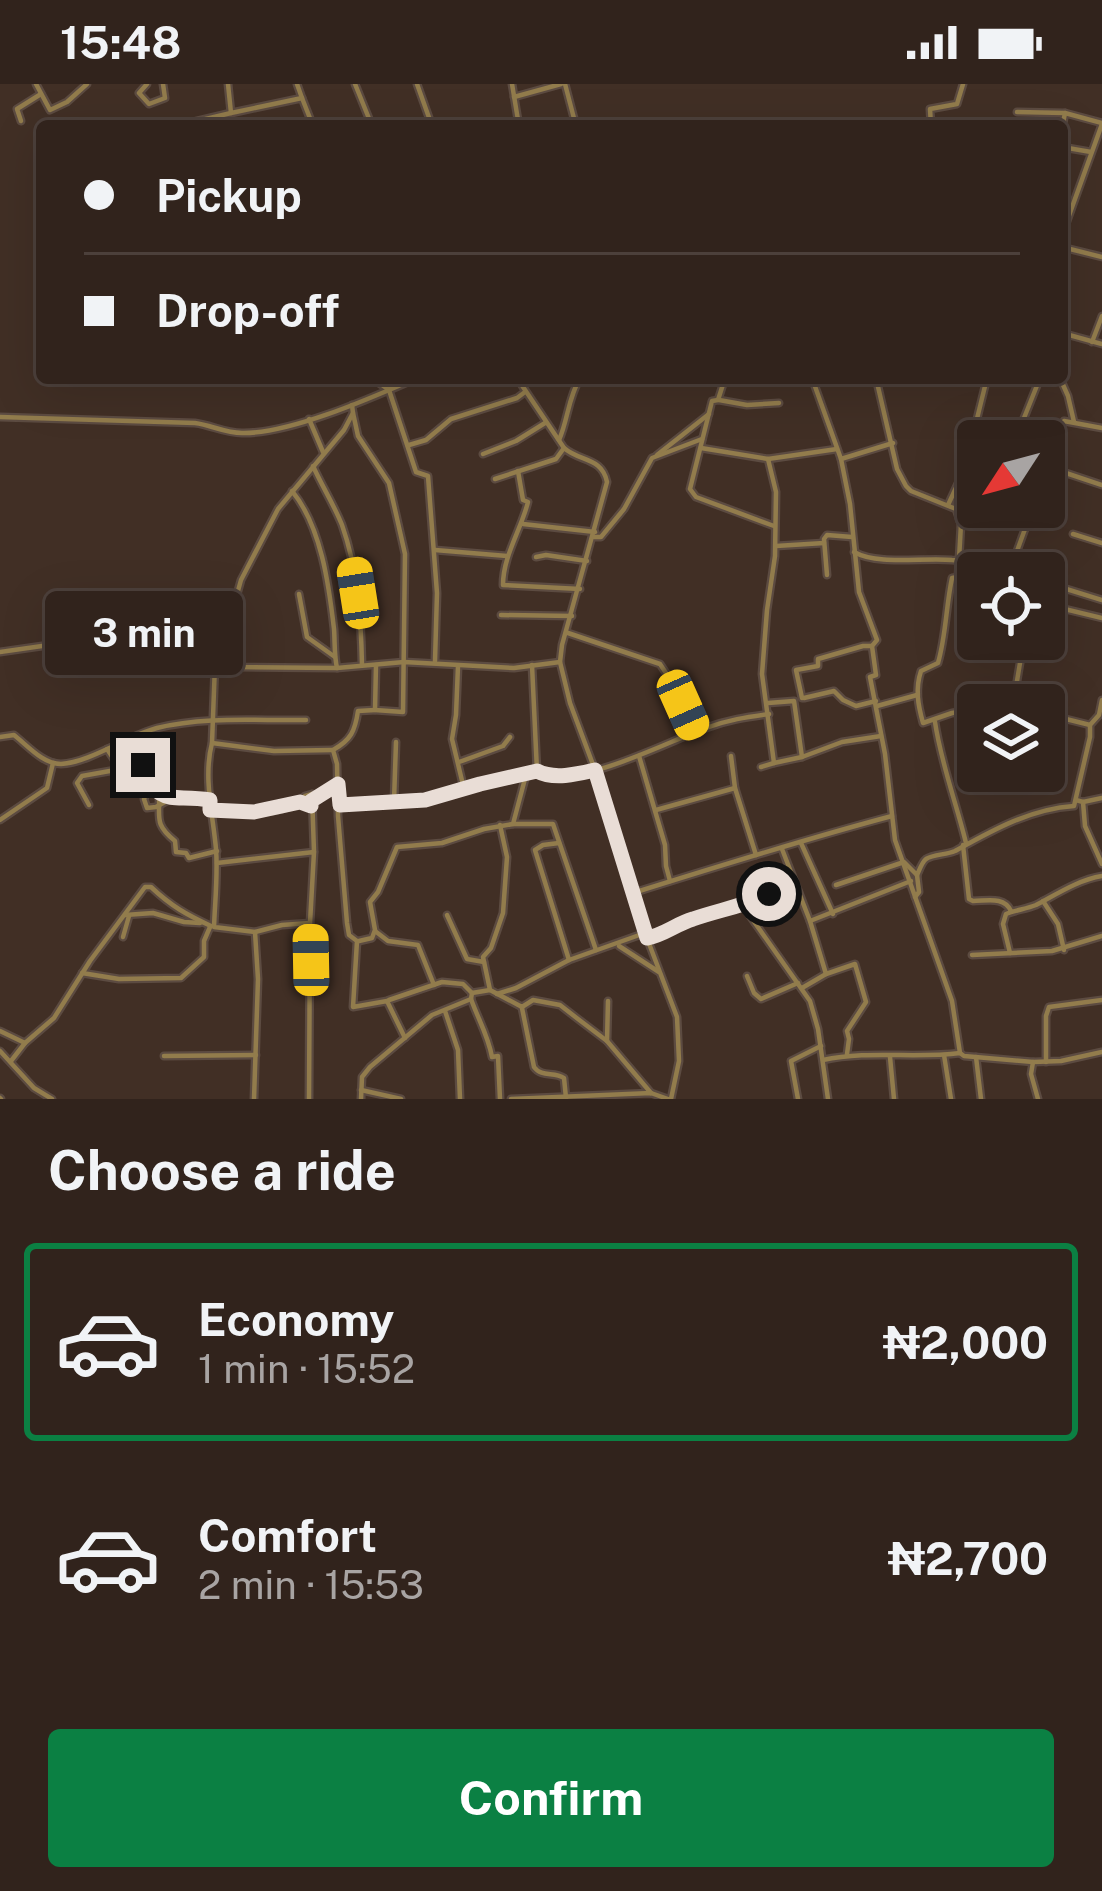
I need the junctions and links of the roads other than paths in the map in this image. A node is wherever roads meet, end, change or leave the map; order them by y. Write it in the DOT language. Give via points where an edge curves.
graph roads {
  1 [pos="36,84"];
  2 [pos="87,84"];
  3 [pos="147,84"];
  4 [pos="164,84"];
  5 [pos="228,84"];
  6 [pos="297,84"];
  7 [pos="355,84"];
  8 [pos="417,84"];
  9 [pos="512,84"];
  10 [pos="563,84"];
  11 [pos="963,84"];
  12 [pos="41,94"];
  13 [pos="514,97"];
  14 [pos="302,98"];
  15 [pos="1017,112"];
  16 [pos="231,113"];
  17 [pos="1065,113"];
  18 [pos="201,120"];
  19 [pos="311,120"];
  20 [pos="370,120"];
  21 [pos="430,120"];
  22 [pos="518,120"];
  23 [pos="574,120"];
  24 [pos="930,120"];
  25 [pos="1064,120"];
  26 [pos="21,121"];
  27 [pos="1102,123"];
  28 [pos="1068,148"];
  29 [pos="1091,152"];
  30 [pos="1068,198"];
  31 [pos="1073,198"];
  32 [pos="1068,215"];
  33 [pos="1068,249"];
  34 [pos="1102,257"];
  35 [pos="1102,316"];
  36 [pos="1068,335"];
  37 [pos="1092,342"];
  38 [pos="1102,344"];
  39 [pos="380,384"];
  40 [pos="392,384"];
  41 [pos="403,384"];
  42 [pos="520,384"];
  43 [pos="577,384"];
  44 [pos="723,384"];
  45 [pos="814,384"];
  46 [pos="876,384"];
  47 [pos="986,384"];
  48 [pos="1038,384"];
  49 [pos="1063,384"];
  50 [pos="389,390"];
  51 [pos="525,392"];
  52 [pos="718,400"];
  53 [pos="779,403"];
  54 [pos="352,404"];
  55 [pos="353,413"];
  56 [pos="709,414"];
  57 [pos="0,417"];
  58 [pos="309,418"];
  59 [pos="1023,420"];
  60 [pos="1065,421"];
  61 [pos="1074,422"];
  62 [pos="545,423"];
  63 [pos="1102,428"];
  64 [pos="702,439"];
  65 [pos="559,440"];
  66 [pos="893,443"];
  67 [pos="409,445"];
  68 [pos="565,448"];
  69 [pos="700,448"];
  70 [pos="837,449"];
  71 [pos="323,452"];
  72 [pos="483,454"];
  73 [pos="652,458"];
  74 [pos="769,459"];
  75 [pos="841,459"];
  76 [pos="313,466"];
  77 [pos="518,471"];
  78 [pos="1065,472"];
  79 [pos="495,479"];
  80 [pos="1102,484"];
  81 [pos="292,491"];
  82 [pos="948,505"];
  83 [pos="523,524"];
  84 [pos="774,526"];
  85 [pos="594,534"];
  86 [pos="1072,534"];
  87 [pos="854,537"];
  88 [pos="824,543"];
  89 [pos="1102,543"];
  90 [pos="774,546"];
  91 [pos="435,550"];
  92 [pos="854,552"];
  93 [pos="959,552"];
  94 [pos="507,556"];
  95 [pos="536,557"];
  96 [pos="957,560"];
  97 [pos="587,561"];
  98 [pos="826,575"];
  99 [pos="957,577"];
  100 [pos="1065,588"];
  101 [pos="580,590"];
  102 [pos="299,594"];
  103 [pos="1102,599"];
  104 [pos="1065,609"];
  105 [pos="500,615"];
  106 [pos="572,616"];
  107 [pos="1102,618"];
  108 [pos="566,632"];
  109 [pos="872,646"];
  110 [pos="0,652"];
  111 [pos="334,657"];
  112 [pos="404,662"];
  113 [pos="560,662"];
  114 [pos="376,663"];
  115 [pos="215,664"];
  116 [pos="435,664"];
  117 [pos="362,665"];
  118 [pos="532,665"];
  119 [pos="458,666"];
  120 [pos="337,668"];
  121 [pos="917,695"];
  122 [pos="798,700"];
  123 [pos="1102,700"];
  124 [pos="768,703"];
  125 [pos="876,704"];
  126 [pos="374,710"];
  127 [pos="769,713"];
  128 [pos="957,714"];
  129 [pos="934,719"];
  130 [pos="1065,719"];
  131 [pos="212,720"];
  132 [pos="306,720"];
  133 [pos="1090,725"];
  134 [pos="695,732"];
  135 [pos="0,736"];
  136 [pos="510,736"];
  137 [pos="881,736"];
  138 [pos="137,737"];
  139 [pos="396,742"];
  140 [pos="212,743"];
  141 [pos="106,748"];
  142 [pos="333,750"];
  143 [pos="639,756"];
  144 [pos="731,756"];
  145 [pos="802,757"];
  146 [pos="459,761"];
  147 [pos="53,763"];
  148 [pos="774,763"];
  149 [pos="143,765"];
  150 [pos="760,766"];
  151 [pos="121,770"];
  152 [pos="595,770"];
  153 [pos="537,771"];
  154 [pos="526,775"];
  155 [pos="338,784"];
  156 [pos="735,788"];
  157 [pos="149,789"];
  158 [pos="464,789"];
  159 [pos="159,794"];
  160 [pos="172,798"];
  161 [pos="1102,798"];
  162 [pos="210,800"];
  163 [pos="394,801"];
  164 [pos="1078,802"];
  165 [pos="311,803"];
  166 [pos="159,804"];
  167 [pos="89,805"];
  168 [pos="340,805"];
  169 [pos="210,810"];
  170 [pos="656,810"];
  171 [pos="892,817"];
  172 [pos="0,820"];
  173 [pos="513,824"];
  174 [pos="500,825"];
  175 [pos="488,829"];
  176 [pos="501,836"];
  177 [pos="559,843"];
  178 [pos="802,843"];
  179 [pos="964,844"];
  180 [pos="782,848"];
  181 [pos="217,851"];
  182 [pos="314,852"];
  183 [pos="756,855"];
  184 [pos="904,862"];
  185 [pos="217,863"];
  186 [pos="1102,864"];
  187 [pos="1102,877"];
  188 [pos="914,878"];
  189 [pos="670,881"];
  190 [pos="794,882"];
  191 [pos="836,884"];
  192 [pos="633,893"];
  193 [pos="1043,901"];
  194 [pos="743,906"];
  195 [pos="1011,911"];
  196 [pos="833,914"];
  197 [pos="127,915"];
  198 [pos="447,915"];
  199 [pos="810,921"];
  200 [pos="310,923"];
  201 [pos="210,925"];
  202 [pos="374,930"];
  203 [pos="255,932"];
  204 [pos="646,935"];
  205 [pos="1102,936"];
  206 [pos="123,937"];
  207 [pos="357,941"];
  208 [pos="616,945"];
  209 [pos="596,950"];
  210 [pos="1064,950"];
  211 [pos="1010,953"];
  212 [pos="972,956"];
  213 [pos="569,960"];
  214 [pos="484,962"];
  215 [pos="659,972"];
  216 [pos="82,973"];
  217 [pos="826,974"];
  218 [pos="747,976"];
  219 [pos="434,985"];
  220 [pos="800,985"];
  221 [pos="494,992"];
  222 [pos="471,996"];
  223 [pos="387,1000"];
  224 [pos="1102,1000"];
  225 [pos="608,1001"];
  226 [pos="522,1006"];
  227 [pos="445,1009"];
  228 [pos="0,1030"];
  229 [pos="405,1038"];
  230 [pos="607,1041"];
  231 [pos="25,1043"];
  232 [pos="821,1046"];
  233 [pos="0,1051"];
  234 [pos="1102,1052"];
  235 [pos="960,1053"];
  236 [pos="847,1054"];
  237 [pos="890,1054"];
  238 [pos="164,1055"];
  239 [pos="256,1055"];
  240 [pos="944,1055"];
  241 [pos="976,1056"];
  242 [pos="824,1060"];
  243 [pos="1019,1060"];
  244 [pos="11,1061"];
  245 [pos="1033,1062"];
  246 [pos="1046,1062"];
  247 [pos="1031,1074"];
  248 [pos="361,1090"];
  249 [pos="651,1093"];
  250 [pos="562,1098"];
  251 [pos="52,1099"];
  252 [pos="254,1099"];
  253 [pos="309,1099"];
  254 [pos="361,1099"];
  255 [pos="400,1099"];
  256 [pos="460,1099"];
  257 [pos="500,1099"];
  258 [pos="511,1099"];
  259 [pos="669,1099"];
  260 [pos="798,1099"];
  261 [pos="827,1099"];
  262 [pos="894,1099"];
  263 [pos="951,1099"];
  264 [pos="981,1099"];
  265 [pos="1039,1099"];
  1 -- 12 [label="street"];
  2 -- 12 [label="street" via="50,110"];
  3 -- 4 [label="street" via="139,93 149,104 165,98"];
  5 -- 16 [label="street"];
  6 -- 14 [label="street"];
  7 -- 20 [label="street"];
  8 -- 21 [label="street"];
  9 -- 13 [label="street"];
  10 -- 13 [label="street"];
  10 -- 23 [label="street"];
  11 -- 24 [label="street" via="957,104 931,110"];
  12 -- 26 [label="street" via="16,109"];
  13 -- 22 [label="street"];
  14 -- 16 [label="street"];
  14 -- 19 [label="street"];
  15 -- 17 [label="street"];
  16 -- 18 [label="street"];
  17 -- 25 [label="street"];
  17 -- 27 [label="street"];
  27 -- 29 [label="street"];
  28 -- 29 [label="street"];
  29 -- 31 [label="street"];
  30 -- 31 [label="street"];
  31 -- 32 [label="street"];
  33 -- 34 [label="street"];
  35 -- 37 [label="street"];
  36 -- 37 [label="street"];
  37 -- 38 [label="street"];
  39 -- 50 [label="street"];
  40 -- 50 [label="street"];
  41 -- 50 [label="street"];
  42 -- 51 [label="street"];
  43 -- 65 [label="street"];
  44 -- 52 [label="street"];
  45 -- 70 [label="street"];
  46 -- 66 [label="street"];
  47 -- 82 [label="street"];
  48 -- 59 [label="street"];
  49 -- 61 [label="street"];
  50 -- 54 [label="street"];
  50 -- 67 [label="street"];
  51 -- 62 [label="street"];
  51 -- 67 [label="street" via="451,419"];
  52 -- 53 [label="street"];
  52 -- 56 [label="street"];
  54 -- 55 [label="street"];
  54 -- 58 [label="street"];
  55 -- 71 [label="street"];
  55 -- 112 [label="street" via="388,482 405,554"];
  56 -- 64 [label="street"];
  56 -- 73 [label="street"];
  57 -- 58 [label="street" via="195,423 237,433"];
  58 -- 71 [label="street"];
  60 -- 61 [label="street"];
  61 -- 63 [label="street"];
  62 -- 65 [label="street"];
  62 -- 72 [label="street"];
  64 -- 69 [label="street"];
  64 -- 73 [label="street"];
  65 -- 68 [label="street"];
  66 -- 75 [label="street"];
  66 -- 82 [label="street" via="909,490"];
  67 -- 91 [label="street" via="416,472 428,476"];
  68 -- 77 [label="street"];
  68 -- 85 [label="street" via="606,475"];
  69 -- 74 [label="street"];
  69 -- 84 [label="street" via="693,495"];
  70 -- 74 [label="street"];
  70 -- 75 [label="street"];
  71 -- 76 [label="street"];
  73 -- 85 [label="street" via="625,508 601,537"];
  74 -- 84 [label="street"];
  75 -- 87 [label="street"];
  76 -- 81 [label="street"];
  76 -- 117 [label="street" via="352,556"];
  77 -- 79 [label="street"];
  77 -- 83 [label="street" via="529,502"];
  78 -- 80 [label="street"];
  81 -- 111 [label="street" via="320,549"];
  81 -- 115 [label="street" via="241,580"];
  82 -- 93 [label="street" via="959,514"];
  83 -- 85 [label="street"];
  83 -- 94 [label="street"];
  84 -- 90 [label="street"];
  85 -- 97 [label="street"];
  86 -- 89 [label="street"];
  87 -- 88 [label="street" via="827,535"];
  87 -- 92 [label="street"];
  88 -- 90 [label="street"];
  88 -- 98 [label="street"];
  90 -- 124 [label="street" via="762,674"];
  91 -- 94 [label="street"];
  91 -- 116 [label="street"];
  92 -- 96 [label="street" via="874,560"];
  92 -- 109 [label="street" via="877,640"];
  94 -- 101 [label="street" via="503,586"];
  95 -- 97 [label="street"];
  97 -- 101 [label="street"];
  99 -- 121 [label="street" via="938,663 921,671"];
  100 -- 103 [label="street"];
  101 -- 106 [label="street"];
  102 -- 111 [label="street" via="307,638"];
  104 -- 107 [label="street"];
  105 -- 106 [label="street"];
  106 -- 108 [label="street"];
  108 -- 113 [label="street"];
  108 -- 134 [label="street" via="660,664"];
  109 -- 122 [label="street" via="796,670"];
  109 -- 125 [label="street"];
  110 -- 115 [label="street" via="86,643"];
  111 -- 120 [label="street"];
  112 -- 114 [label="street"];
  112 -- 116 [label="street"];
  112 -- 126 [label="street" via="403,712"];
  113 -- 118 [label="street"];
  113 -- 152 [label="street"];
  114 -- 117 [label="street"];
  114 -- 126 [label="street"];
  115 -- 120 [label="street"];
  115 -- 131 [label="street"];
  116 -- 119 [label="street"];
  117 -- 120 [label="street"];
  118 -- 119 [label="street"];
  118 -- 153 [label="street"];
  119 -- 146 [label="street" via="452,734"];
  121 -- 125 [label="street"];
  121 -- 129 [label="street" via="923,723"];
  122 -- 124 [label="street"];
  122 -- 125 [label="street" via="834,691 856,706"];
  122 -- 145 [label="street"];
  123 -- 133 [label="street"];
  124 -- 127 [label="street"];
  125 -- 137 [label="street"];
  126 -- 142 [label="street" via="358,711 349,741"];
  127 -- 134 [label="street"];
  127 -- 148 [label="street"];
  128 -- 129 [label="street"];
  129 -- 179 [label="street"];
  130 -- 133 [label="street"];
  131 -- 132 [label="street"];
  131 -- 138 [label="street"];
  131 -- 140 [label="street"];
  133 -- 164 [label="street"];
  134 -- 143 [label="street"];
  135 -- 147 [label="street" via="14,735"];
  136 -- 146 [label="street"];
  137 -- 145 [label="street"];
  137 -- 171 [label="street"];
  138 -- 141 [label="street"];
  138 -- 149 [label="street"];
  139 -- 163 [label="street"];
  140 -- 142 [label="street"];
  140 -- 162 [label="street"];
  141 -- 147 [label="street"];
  141 -- 151 [label="street"];
  142 -- 155 [label="street"];
  143 -- 152 [label="street"];
  143 -- 170 [label="street"];
  144 -- 156 [label="street"];
  145 -- 148 [label="street"];
  146 -- 158 [label="street"];
  147 -- 172 [label="street" via="47,788"];
  148 -- 150 [label="street"];
  149 -- 151 [label="street"];
  149 -- 157 [label="street"];
  151 -- 157 [label="street" via="131,793"];
  151 -- 167 [label="street" via="82,776 77,783"];
  152 -- 153 [label="street"];
  152 -- 192 [label="street"];
  153 -- 154 [label="street"];
  154 -- 158 [label="street"];
  154 -- 173 [label="street"];
  155 -- 165 [label="street"];
  155 -- 168 [label="street"];
  156 -- 170 [label="street"];
  156 -- 183 [label="street"];
  157 -- 159 [label="street"];
  157 -- 166 [label="street" via="147,808"];
  158 -- 163 [label="street"];
  159 -- 160 [label="street"];
  159 -- 166 [label="street"];
  160 -- 162 [label="street"];
  160 -- 166 [label="street"];
  161 -- 164 [label="street"];
  162 -- 169 [label="street"];
  163 -- 168 [label="street"];
  164 -- 179 [label="street"];
  164 -- 186 [label="street"];
  165 -- 169 [label="street" via="312,794 254,812"];
  165 -- 182 [label="street"];
  166 -- 181 [label="street" via="162,831 176,852 190,858"];
  168 -- 207 [label="street" via="347,922"];
  169 -- 181 [label="street"];
  170 -- 189 [label="street"];
  171 -- 178 [label="street"];
  171 -- 184 [label="street"];
  173 -- 174 [label="street"];
  173 -- 177 [label="street" via="553,824"];
  174 -- 175 [label="street"];
  174 -- 176 [label="street"];
  175 -- 176 [label="street"];
  175 -- 202 [label="street" via="397,847 370,902"];
  176 -- 214 [label="street" via="502,913"];
  177 -- 209 [label="street"];
  177 -- 213 [label="street" via="535,850"];
  178 -- 180 [label="street"];
  178 -- 196 [label="street"];
  179 -- 188 [label="street" via="925,860"];
  179 -- 195 [label="street" via="969,898 1001,900"];
  180 -- 183 [label="street"];
  180 -- 190 [label="street"];
  181 -- 185 [label="street"];
  182 -- 185 [label="street"];
  182 -- 200 [label="street"];
  183 -- 189 [label="street"];
  184 -- 188 [label="street"];
  184 -- 191 [label="street"];
  185 -- 201 [label="street"];
  187 -- 193 [label="street"];
  188 -- 196 [label="street"];
  188 -- 235 [label="street"];
  189 -- 192 [label="street"];
  190 -- 194 [label="street"];
  190 -- 199 [label="street"];
  192 -- 204 [label="street"];
  193 -- 195 [label="street"];
  193 -- 210 [label="street"];
  194 -- 204 [label="street"];
  194 -- 220 [label="street"];
  195 -- 211 [label="street" via="1003,916"];
  196 -- 199 [label="street"];
  197 -- 201 [label="street"];
  197 -- 201 [label="street" via="152,887 170,906"];
  197 -- 206 [label="street"];
  197 -- 216 [label="street"];
  198 -- 214 [label="street" via="467,959"];
  199 -- 217 [label="street"];
  200 -- 203 [label="street"];
  200 -- 253 [label="street"];
  201 -- 203 [label="street"];
  201 -- 216 [label="street" via="204,957 181,978"];
  202 -- 207 [label="street"];
  202 -- 219 [label="street" via="418,945"];
  203 -- 239 [label="street"];
  204 -- 208 [label="street"];
  204 -- 215 [label="street"];
  205 -- 210 [label="street"];
  207 -- 223 [label="street" via="353,1007"];
  208 -- 209 [label="street"];
  208 -- 215 [label="street"];
  209 -- 213 [label="street"];
  210 -- 211 [label="street"];
  211 -- 212 [label="street"];
  213 -- 221 [label="street"];
  214 -- 221 [label="street"];
  215 -- 259 [label="street" via="679,1031"];
  216 -- 231 [label="street" via="54,1018"];
  217 -- 220 [label="street"];
  217 -- 236 [label="street" via="854,964 866,1003 847,1031"];
  218 -- 220 [label="street" via="761,999"];
  219 -- 222 [label="street" via="464,984"];
  219 -- 223 [label="street"];
  220 -- 232 [label="street"];
  221 -- 222 [label="street"];
  221 -- 226 [label="street"];
  222 -- 227 [label="street"];
  222 -- 257 [label="street" via="500,1063"];
  223 -- 229 [label="street"];
  224 -- 246 [label="street" via="1049,1006"];
  225 -- 230 [label="street"];
  226 -- 230 [label="street" via="560,1005"];
  226 -- 250 [label="street" via="533,1067 564,1078"];
  227 -- 229 [label="street"];
  227 -- 256 [label="street" via="458,1050"];
  228 -- 231 [label="street"];
  229 -- 248 [label="street" via="370,1067"];
  230 -- 249 [label="street"];
  231 -- 244 [label="street"];
  232 -- 242 [label="street"];
  232 -- 260 [label="street" via="791,1061"];
  233 -- 244 [label="street"];
  234 -- 246 [label="street"];
  235 -- 240 [label="street"];
  235 -- 241 [label="street"];
  236 -- 237 [label="street"];
  236 -- 242 [label="street"];
  237 -- 240 [label="street"];
  237 -- 262 [label="street"];
  238 -- 239 [label="street"];
  239 -- 252 [label="street"];
  240 -- 263 [label="street"];
  241 -- 243 [label="street"];
  241 -- 264 [label="street"];
  242 -- 261 [label="street"];
  243 -- 245 [label="street"];
  243 -- 247 [label="street"];
  244 -- 251 [label="street"];
  245 -- 246 [label="street"];
  245 -- 247 [label="street"];
  247 -- 265 [label="street"];
  248 -- 254 [label="street"];
  248 -- 255 [label="street"];
  249 -- 250 [label="street"];
  249 -- 259 [label="street"];
  250 -- 258 [label="street"];
}
